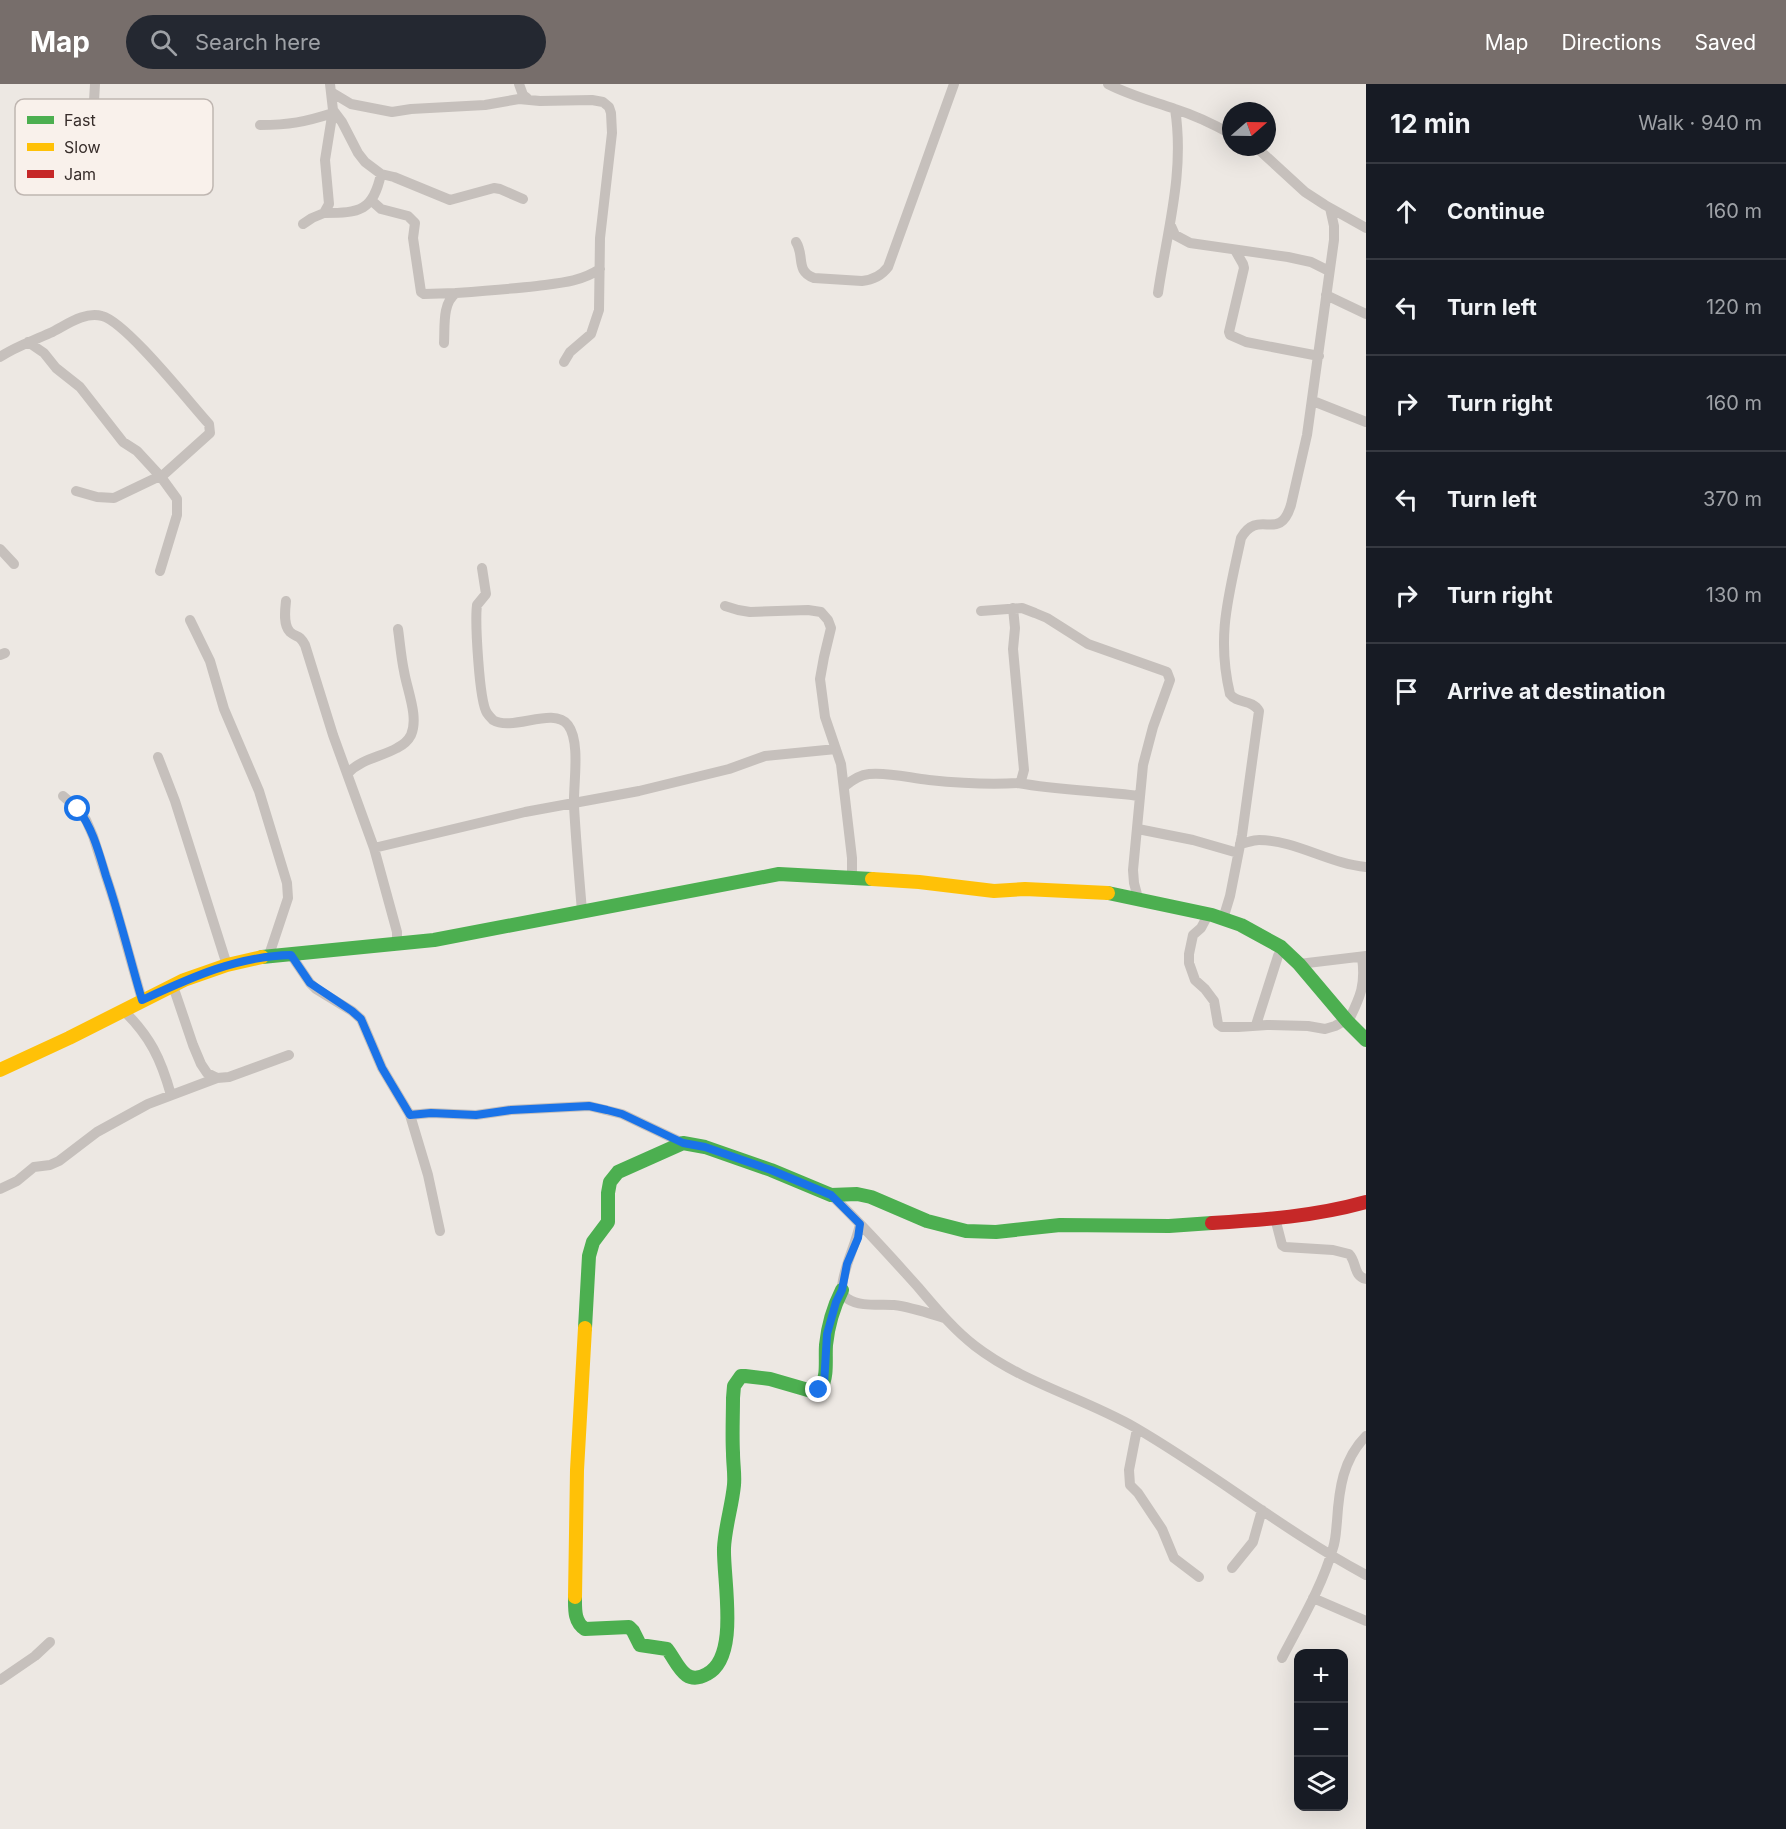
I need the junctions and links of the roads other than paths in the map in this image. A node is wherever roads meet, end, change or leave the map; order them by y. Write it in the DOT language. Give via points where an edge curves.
graph roads {
  1 [pos="95,84"];
  2 [pos="519,84"];
  3 [pos="954,84"];
  4 [pos="1108,84"];
  5 [pos="331,88"];
  6 [pos="527,98"];
  7 [pos="94,99"];
  8 [pos="1175,109"];
  9 [pos="333,111"];
  10 [pos="260,125"];
  11 [pos="1222,129"];
  12 [pos="1266,156"];
  13 [pos="381,174"];
  14 [pos="523,199"];
  15 [pos="372,201"];
  16 [pos="1330,208"];
  17 [pos="324,213"];
  18 [pos="303,224"];
  19 [pos="1171,226"];
  20 [pos="1366,228"];
  21 [pos="796,242"];
  22 [pos="1235,250"];
  23 [pos="600,269"];
  24 [pos="1329,271"];
  25 [pos="584,278"];
  26 [pos="600,291"];
  27 [pos="456,293"];
  28 [pos="1158,293"];
  29 [pos="1326,295"];
  30 [pos="1366,314"];
  31 [pos="28,342"];
  32 [pos="444,343"];
  33 [pos="1319,356"];
  34 [pos="0,357"];
  35 [pos="564,362"];
  36 [pos="1313,401"];
  37 [pos="1366,422"];
  38 [pos="160,476"];
  39 [pos="76,491"];
  40 [pos="0,549"];
  41 [pos="14,564"];
  42 [pos="482,568"];
  43 [pos="160,571"];
  44 [pos="286,601"];
  45 [pos="725,606"];
  46 [pos="1013,608"];
  47 [pos="981,611"];
  48 [pos="190,620"];
  49 [pos="398,629"];
  50 [pos="836,749"];
  51 [pos="158,757"];
  52 [pos="1024,770"];
  53 [pos="348,773"];
  54 [pos="1018,783"];
  55 [pos="845,786"];
  56 [pos="1033,786"];
  57 [pos="63,796"];
  58 [pos="1139,796"];
  59 [pos="574,803"];
  60 [pos="1138,829"];
  61 [pos="374,848"];
  62 [pos="1239,849"];
  63 [pos="1366,867"];
  64 [pos="852,879"];
  65 [pos="1138,898"];
  66 [pos="582,911"];
  67 [pos="1208,915"];
  68 [pos="1223,919"];
  69 [pos="397,945"];
  70 [pos="1283,948"];
  71 [pos="269,955"];
  72 [pos="291,955"];
  73 [pos="1364,957"];
  74 [pos="1299,964"];
  75 [pos="227,965"];
  76 [pos="173,986"];
  77 [pos="142,1000"];
  78 [pos="123,1010"];
  79 [pos="1347,1021"];
  80 [pos="1256,1025"];
  81 [pos="1366,1040"];
  82 [pos="289,1055"];
  83 [pos="0,1070"];
  84 [pos="217,1078"];
  85 [pos="171,1095"];
  86 [pos="410,1115"];
  87 [pos="683,1143"];
  88 [pos="0,1189"];
  89 [pos="831,1195"];
  90 [pos="1366,1202"];
  91 [pos="1275,1218"];
  92 [pos="860,1224"];
  93 [pos="440,1230"];
  94 [pos="1366,1279"];
  95 [pos="842,1290"];
  96 [pos="945,1318"];
  97 [pos="1137,1429"];
  98 [pos="1366,1436"];
  99 [pos="1262,1510"];
  100 [pos="1331,1556"];
  101 [pos="1232,1568"];
  102 [pos="1366,1575"];
  103 [pos="1199,1577"];
  104 [pos="1313,1598"];
  105 [pos="1366,1621"];
  106 [pos="50,1642"];
  107 [pos="1282,1658"];
  108 [pos="3,1675"];
  1 -- 7 [label="street"];
  2 -- 6 [label="street"];
  3 -- 21 [label="street" via="885,271 862,281 814,278 803,270"];
  4 -- 8 [label="street"];
  5 -- 6 [label="street" via="351,104 392,112"];
  5 -- 9 [label="street"];
  6 -- 23 [label="street" via="592,100 609,106 612,133"];
  8 -- 11 [label="street"];
  8 -- 19 [label="street" via="1179,157"];
  9 -- 10 [label="street" via="304,122"];
  9 -- 13 [label="street" via="364,162"];
  9 -- 17 [label="street" via="325,160 329,204"];
  12 -- 16 [label="street" via="1305,192"];
  13 -- 14 [label="street" via="450,200 494,188"];
  13 -- 15 [label="street"];
  15 -- 17 [label="street" via="359,209"];
  15 -- 27 [label="street" via="388,212 408,216 415,223 413,238 421,292"];
  16 -- 20 [label="street"];
  16 -- 24 [label="street" via="1334,240"];
  17 -- 18 [label="street"];
  19 -- 22 [label="street" via="1175,235 1190,243"];
  19 -- 28 [label="street"];
  22 -- 24 [label="street" via="1311,262"];
  22 -- 33 [label="street" via="1244,268 1230,335 1246,342"];
  23 -- 25 [label="street"];
  23 -- 26 [label="street"];
  24 -- 29 [label="street"];
  25 -- 26 [label="street"];
  25 -- 27 [label="street"];
  26 -- 35 [label="street" via="598,318 591,334"];
  27 -- 32 [label="street" via="447,305"];
  29 -- 30 [label="street"];
  29 -- 33 [label="street"];
  31 -- 34 [label="street"];
  31 -- 38 [label="street" via="80,387 123,442"];
  31 -- 38 [label="street" via="90,316 110,319 125,331 210,428 210,433"];
  33 -- 36 [label="street"];
  36 -- 37 [label="street"];
  36 -- 62 [label="street" via="1288,514 1276,525 1256,524 1247,528 1241,538 1224,625 1224,663 1230,694 1255,705 1259,711"];
  38 -- 39 [label="street" via="114,498"];
  38 -- 43 [label="street" via="177,499 177,507"];
  40 -- 41 [label="street"];
  42 -- 59 [label="street" via="486,594 477,604 477,629 487,713 494,720 519,723 555,718 569,726 574,740"];
  44 -- 53 [label="street" via="288,628 305,645"];
  45 -- 50 [label="street" via="750,612 808,610 820,612 828,620 831,628 820,679 824,710"];
  46 -- 47 [label="street"];
  46 -- 52 [label="street"];
  46 -- 58 [label="street" via="1035,612 1088,644 1167,672 1170,680 1147,747"];
  48 -- 71 [label="street" via="210,661 224,709 259,790 287,883 288,898"];
  49 -- 53 [label="street" via="413,728 407,742 354,766"];
  50 -- 55 [label="street"];
  50 -- 59 [label="street" via="765,756 717,772"];
  51 -- 75 [label="street"];
  52 -- 54 [label="street"];
  52 -- 56 [label="street"];
  53 -- 61 [label="street"];
  54 -- 55 [label="street" via="869,774 856,777"];
  54 -- 56 [label="street"];
  55 -- 64 [label="street"];
  56 -- 58 [label="street"];
  57 -- 77 [label="street" via="82,814 93,836"];
  58 -- 60 [label="street"];
  59 -- 61 [label="street"];
  59 -- 66 [label="street"];
  60 -- 62 [label="street"];
  60 -- 65 [label="street" via="1133,870"];
  61 -- 69 [label="street" via="398,932"];
  62 -- 63 [label="street" via="1259,840"];
  62 -- 68 [label="street"];
  64 -- 65 [label="street" via="994,891 1087,891"];
  64 -- 66 [label="street" via="767,875"];
  65 -- 67 [label="street"];
  66 -- 69 [label="street"];
  67 -- 68 [label="street"];
  67 -- 80 [label="street" via="1190,942 1189,963 1195,980 1214,1000 1222,1027"];
  68 -- 70 [label="street"];
  69 -- 72 [label="street"];
  70 -- 74 [label="street"];
  70 -- 80 [label="street"];
  71 -- 72 [label="street"];
  71 -- 75 [label="street"];
  72 -- 86 [label="street" via="310,983 361,1019 382,1068"];
  73 -- 74 [label="street"];
  73 -- 79 [label="street" via="1364,985"];
  74 -- 79 [label="street"];
  75 -- 76 [label="street"];
  76 -- 77 [label="street"];
  76 -- 84 [label="street" via="201,1064"];
  77 -- 78 [label="street"];
  78 -- 83 [label="street"];
  78 -- 85 [label="street" via="156,1052"];
  79 -- 80 [label="street" via="1325,1029"];
  79 -- 81 [label="street"];
  82 -- 84 [label="street" via="230,1077"];
  84 -- 85 [label="street"];
  85 -- 88 [label="street" via="97,1132 59,1161 34,1167"];
  86 -- 87 [label="street" via="476,1115 589,1106 622,1114"];
  86 -- 93 [label="street"];
  87 -- 89 [label="street" via="771,1170"];
  87 -- 95 [label="street" via="618,1172 610,1180 608,1223 593,1242 589,1256 576,1502 575,1608 581,1628 629,1628 640,1645 667,1649 691,1677 715,1671 727,1633 725,1538 734,1482 735,1381 748,1376 808,1390 821,1389 827,1334"];
  89 -- 91 [label="street" via="871,1197 927,1221 966,1231 1169,1226"];
  89 -- 92 [label="street"];
  90 -- 91 [label="street"];
  91 -- 94 [label="street" via="1282,1245 1349,1254 1357,1274"];
  92 -- 95 [label="street"];
  92 -- 96 [label="street"];
  95 -- 96 [label="street" via="846,1298 856,1302 893,1305"];
  96 -- 97 [label="street" via="976,1347 1031,1380"];
  97 -- 99 [label="street"];
  97 -- 103 [label="street" via="1130,1485 1162,1529 1174,1558"];
  98 -- 100 [label="street" via="1351,1454 1341,1478"];
  99 -- 100 [label="street"];
  99 -- 101 [label="street" via="1253,1542"];
  100 -- 102 [label="street"];
  100 -- 104 [label="street"];
  104 -- 105 [label="street"];
  104 -- 107 [label="street"];
  106 -- 108 [label="street"];
}
